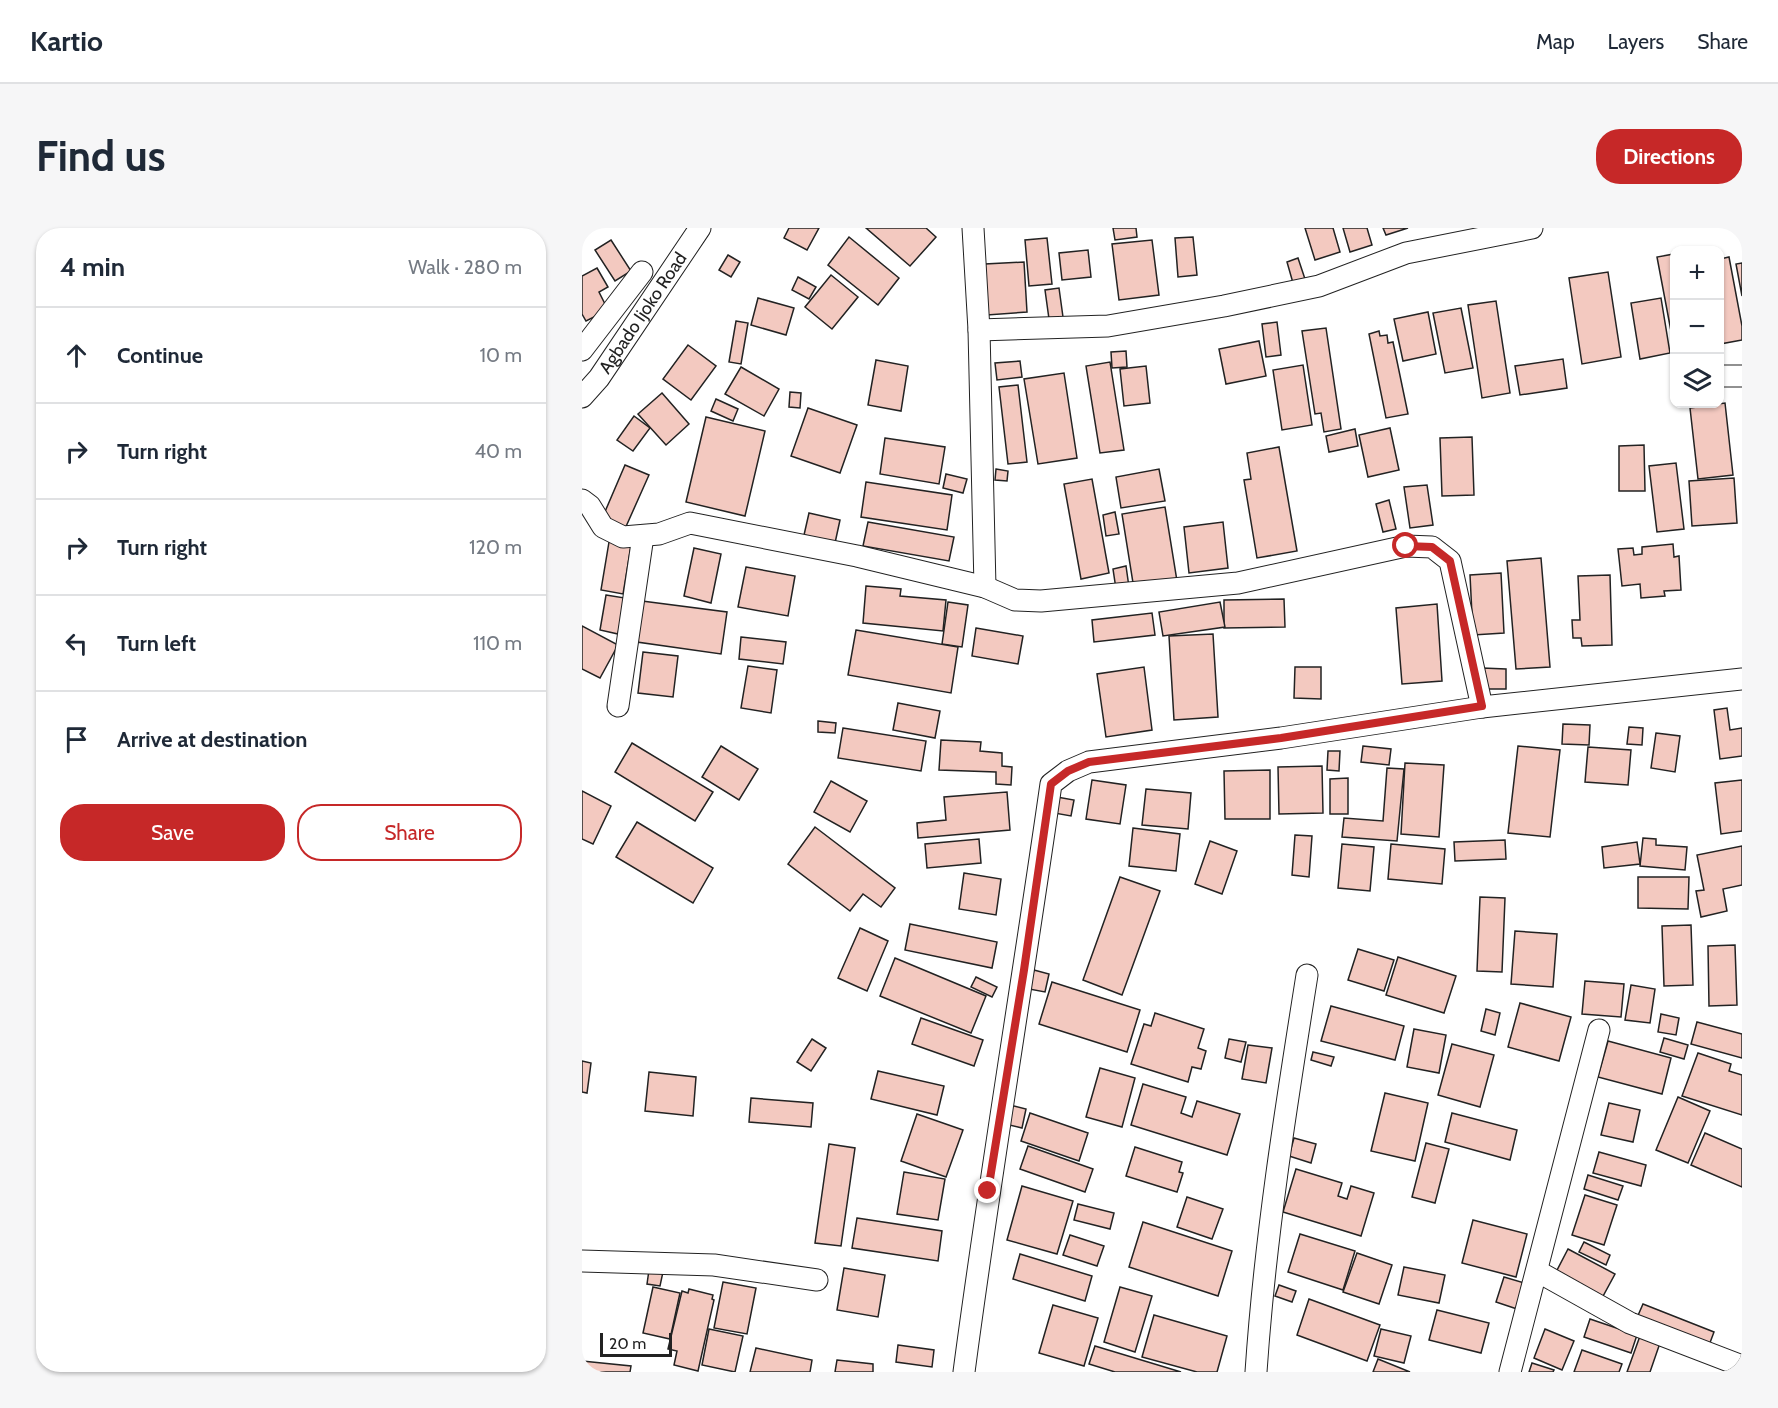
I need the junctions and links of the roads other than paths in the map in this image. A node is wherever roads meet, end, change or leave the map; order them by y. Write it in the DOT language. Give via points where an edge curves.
graph roads {
  1 [pos="700,228"];
  2 [pos="973,228"];
  3 [pos="1532,228"];
  4 [pos="642,272"];
  5 [pos="979,330"];
  6 [pos="582,350"];
  7 [pos="1724,376"];
  8 [pos="1742,376"];
  9 [pos="582,398"];
  10 [pos="582,500"];
  11 [pos="643,536"];
  12 [pos="985,587"];
  13 [pos="1742,679"];
  14 [pos="618,706"];
  15 [pos="1482,706"];
  16 [pos="1307,975"];
  17 [pos="1599,1030"];
  18 [pos="582,1261"];
  19 [pos="1538,1271"];
  20 [pos="817,1280"];
  21 [pos="1740,1364"];
  22 [pos="964,1372"];
  23 [pos="1256,1372"];
  24 [pos="1510,1372"];
  1 -- 9 [label="street, Agbado Ijoko Road"];
  2 -- 5 [label="street"];
  3 -- 5 [label="street" via="1406,253 1319,286 1224,306 1108,326"];
  4 -- 6 [label="street"];
  5 -- 12 [label="street"];
  7 -- 8 [label="street"];
  10 -- 11 [label="street" via="603,527 623,537"];
  11 -- 12 [label="street" via="690,523 857,556"];
  11 -- 14 [label="street"];
  12 -- 15 [label="street" via="1015,600 1041,601 1238,583 1406,546 1432,547 1450,561"];
  13 -- 15 [label="street"];
  15 -- 22 [label="street" via="1281,738 1089,762 1051,784"];
  16 -- 23 [label="street" via="1281,1135 1260,1302"];
  17 -- 19 [label="street"];
  18 -- 20 [label="street" via="714,1265"];
  19 -- 21 [label="street" via="1630,1323"];
  19 -- 24 [label="street"];
}
